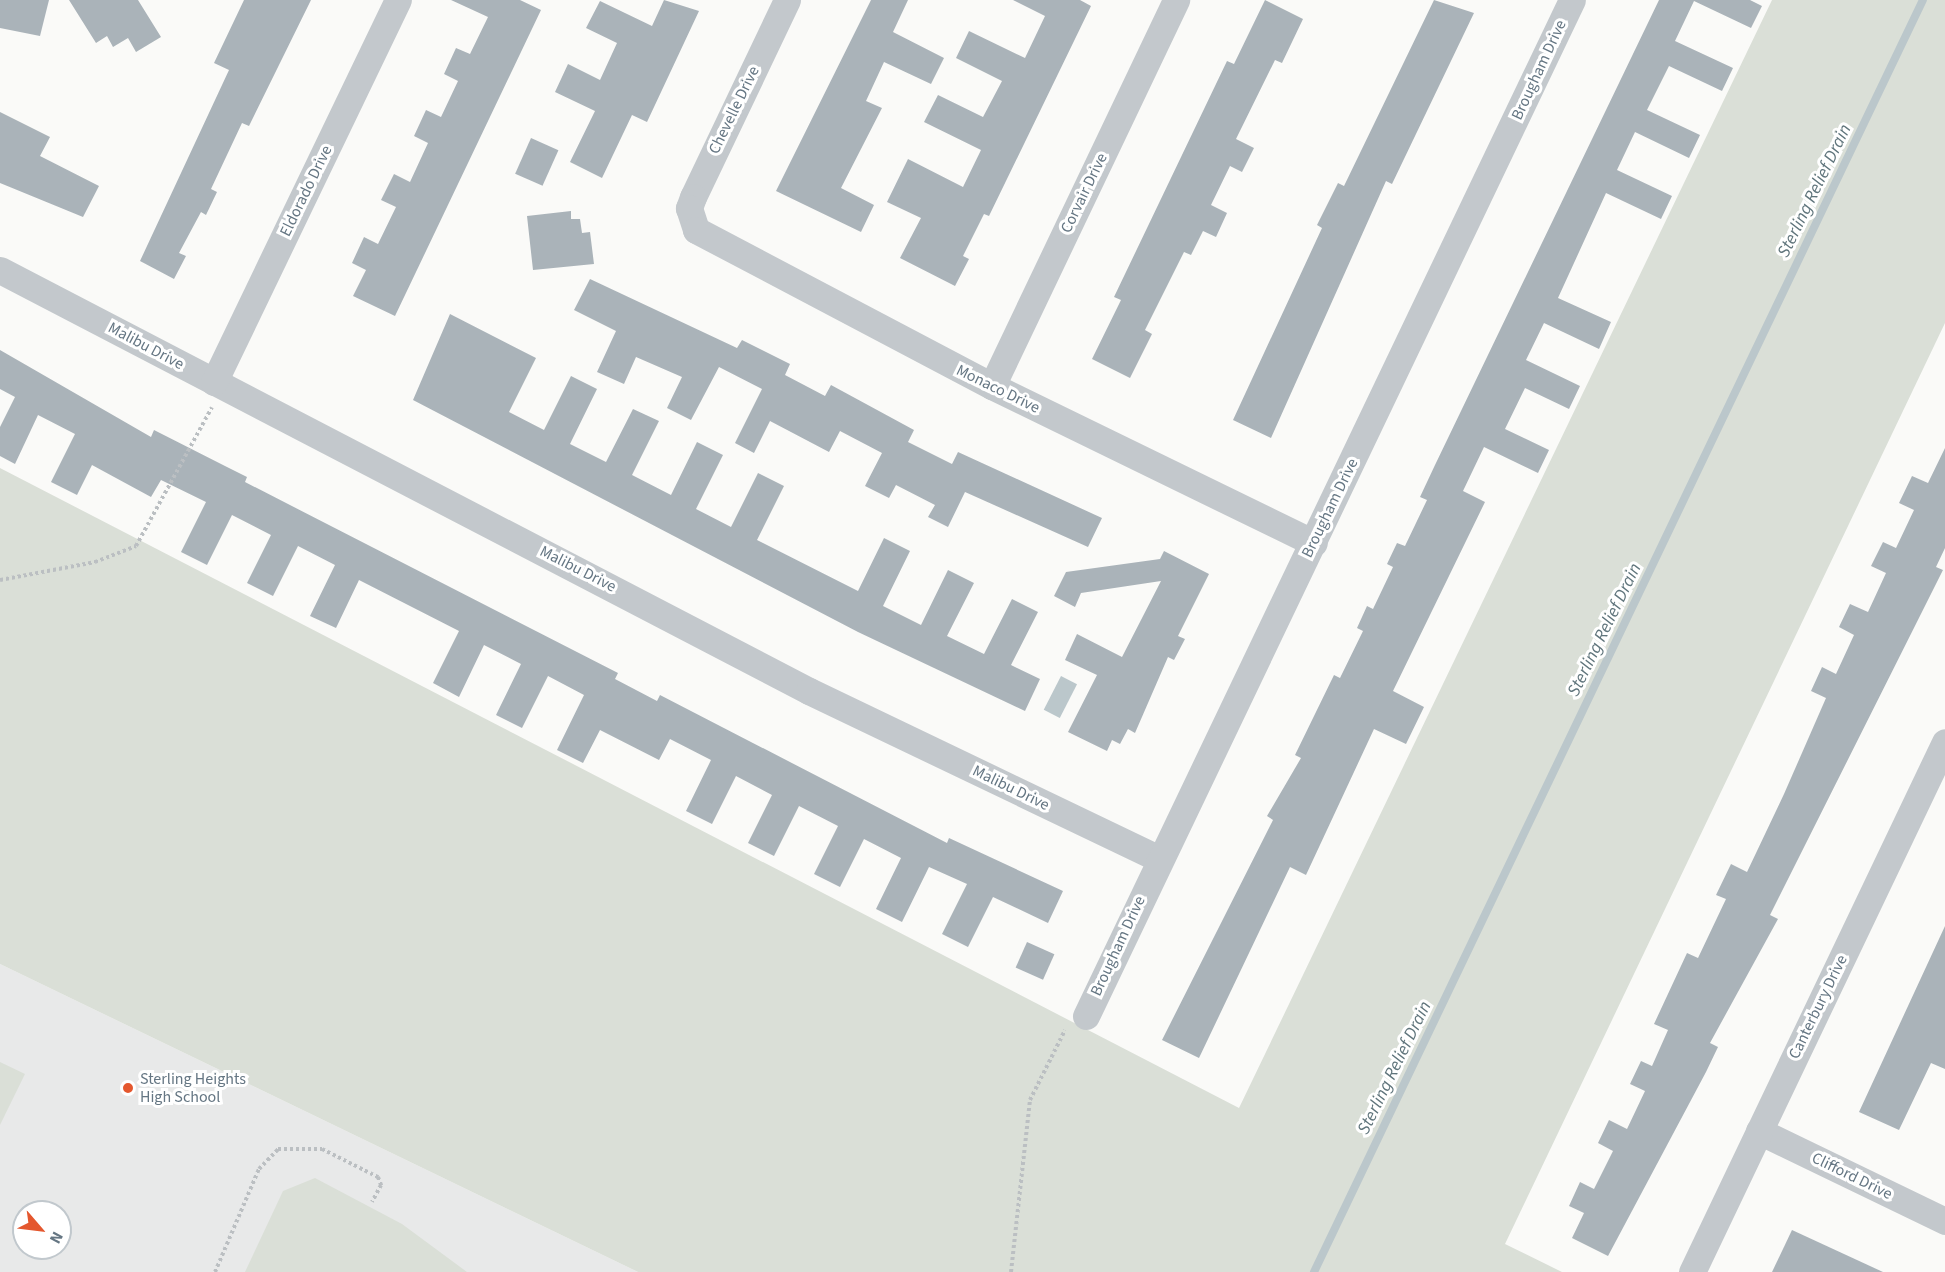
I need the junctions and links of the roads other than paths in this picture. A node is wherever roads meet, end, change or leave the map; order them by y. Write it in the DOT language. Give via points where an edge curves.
graph roads {
  1 [pos="398,0"];
  2 [pos="787,0"];
  3 [pos="1176,0"];
  4 [pos="1572,0"];
  5 [pos="692,222"];
  6 [pos="0,270"];
  7 [pos="992,386"];
  8 [pos="215,391"];
  9 [pos="1314,543"];
  10 [pos="1945,742"];
  11 [pos="1160,859"];
  12 [pos="1086,1016"];
  13 [pos="1759,1131"];
  14 [pos="1945,1221"];
  15 [pos="1692,1272"];
  1 -- 8 [label="street, Eldorado Drive"];
  2 -- 5 [label="street, Chevelle Drive" via="693,197"];
  3 -- 7 [label="street, Corvair Drive"];
  4 -- 9 [label="street, Brougham Drive"];
  5 -- 7 [label="street, Monaco Drive" via="705,238"];
  6 -- 8 [label="street, Malibu Drive"];
  7 -- 9 [label="street, Monaco Drive"];
  8 -- 11 [label="street, Malibu Drive" via="809,691"];
  9 -- 11 [label="street, Brougham Drive"];
  10 -- 13 [label="street, Canterbury Drive"];
  11 -- 12 [label="street, Brougham Drive"];
  13 -- 14 [label="street, Clifford Drive"];
  13 -- 15 [label="street, Canterbury Drive"];
}
